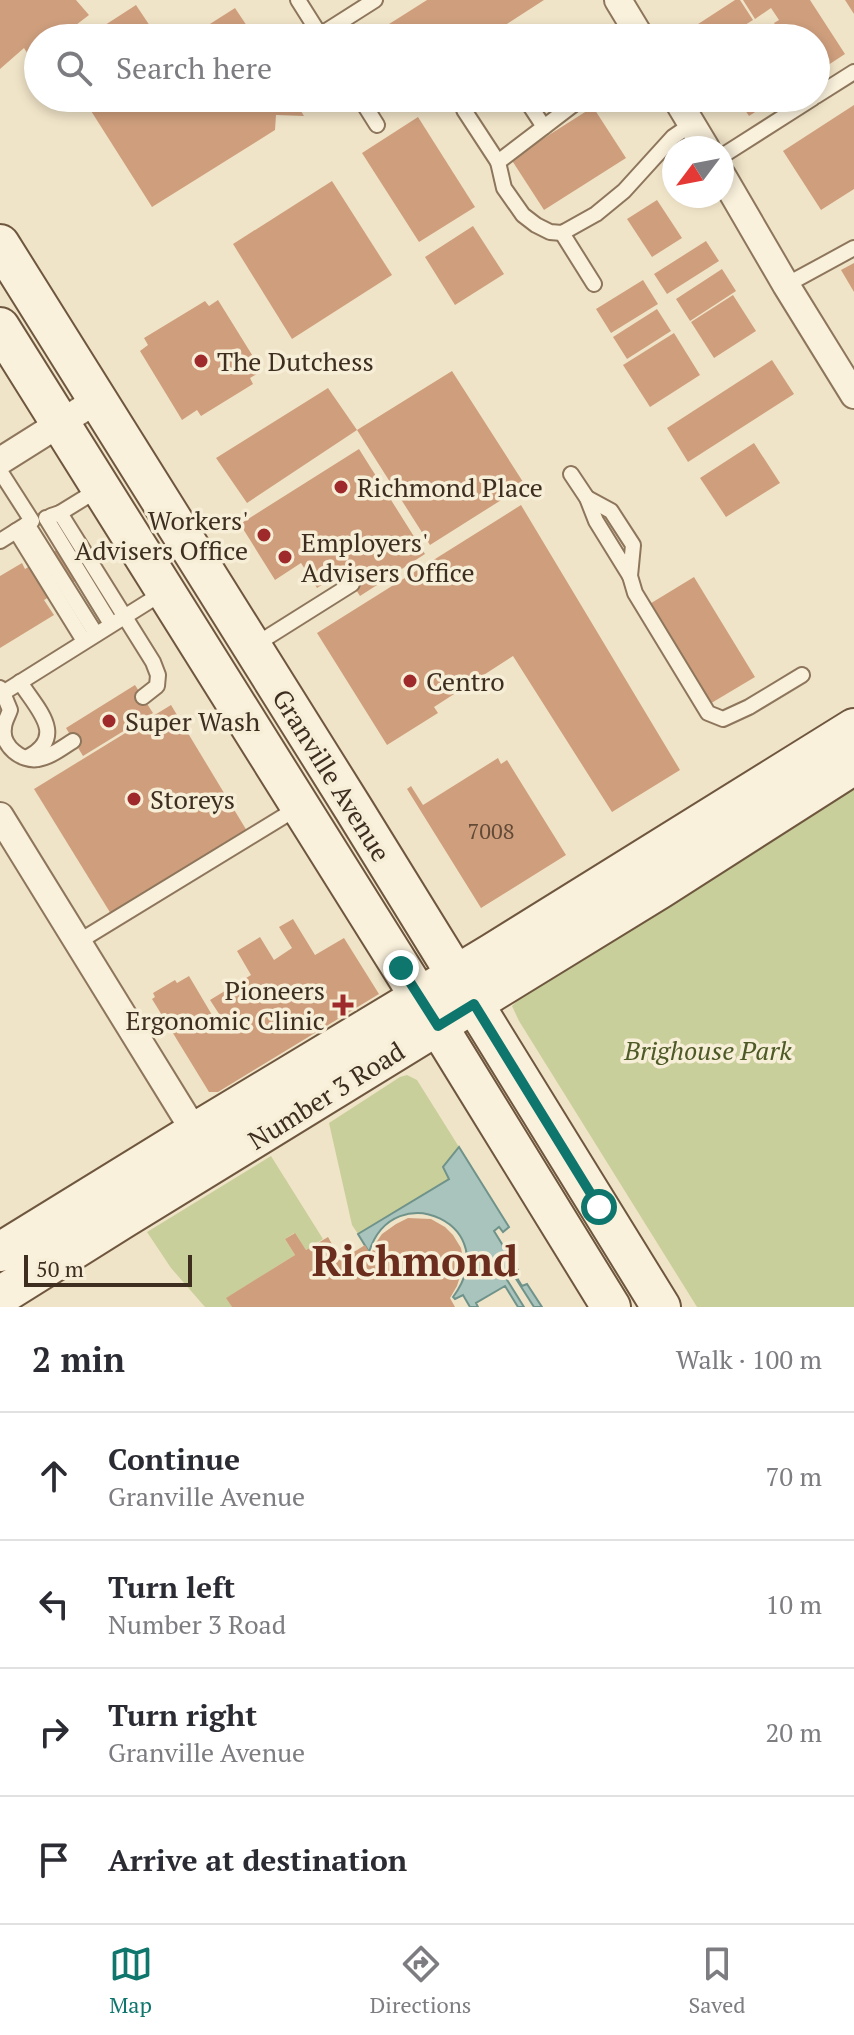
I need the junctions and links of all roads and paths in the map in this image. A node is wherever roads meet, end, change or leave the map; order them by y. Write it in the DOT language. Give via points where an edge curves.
graph roads {
  1 [pos="298,0"];
  2 [pos="375,0"];
  3 [pos="618,0"];
  4 [pos="313,24"];
  5 [pos="340,24"];
  6 [pos="633,24"];
  7 [pos="854,72"];
  8 [pos="830,87"];
  9 [pos="369,112"];
  10 [pos="465,112"];
  11 [pos="534,112"];
  12 [pos="564,112"];
  13 [pos="685,112"];
  14 [pos="790,112"];
  15 [pos="692,124"];
  16 [pos="377,125"];
  17 [pos="544,127"];
  18 [pos="699,136"];
  19 [pos="734,148"];
  20 [pos="498,162"];
  21 [pos="734,196"];
  22 [pos="562,233"];
  23 [pos="0,244"];
  24 [pos="854,248"];
  25 [pos="594,284"];
  26 [pos="786,285"];
  27 [pos="0,327"];
  28 [pos="854,395"];
  29 [pos="97,400"];
  30 [pos="60,423"];
  31 [pos="0,461"];
  32 [pos="0,471"];
  33 [pos="571,474"];
  34 [pos="100,488"];
  35 [pos="36,521"];
  36 [pos="0,541"];
  37 [pos="352,584"];
  38 [pos="164,592"];
  39 [pos="118,620"];
  40 [pos="90,638"];
  41 [pos="251,647"];
  42 [pos="802,675"];
  43 [pos="20,682"];
  44 [pos="1,690"];
  45 [pos="143,697"];
  46 [pos="854,728"];
  47 [pos="73,741"];
  48 [pos="24,758"];
  49 [pos="854,765"];
  50 [pos="300,806"];
  51 [pos="0,816"];
  52 [pos="78,942"];
  53 [pos="465,989"];
  54 [pos="429,1012"];
  55 [pos="195,1132"];
  56 [pos="0,1252"];
  57 [pos="0,1296"];
  58 [pos="611,1307"];
  59 [pos="661,1307"];
  1 -- 4 [label="lane"];
  2 -- 5 [label="lane"];
  3 -- 6 [label="street"];
  7 -- 8 [label="lane"];
  9 -- 16 [label="lane"];
  10 -- 20 [label="lane"];
  11 -- 17 [label="lane"];
  12 -- 17 [label="lane"];
  13 -- 15 [label="street"];
  14 -- 19 [label="lane"];
  15 -- 18 [label="street"];
  15 -- 22 [label="lane" via="596,214"];
  17 -- 20 [label="lane"];
  20 -- 22 [label="lane" via="504,188 523,215 550,232"];
  21 -- 26 [label="street"];
  22 -- 25 [label="lane"];
  23 -- 29 [label="main road, Granville Avenue"];
  24 -- 26 [label="lane"];
  26 -- 28 [label="street"];
  27 -- 30 [label="main road, Granville Avenue"];
  29 -- 30 [label="street"];
  29 -- 41 [label="main road, Granville Avenue"];
  30 -- 31 [label="street"];
  30 -- 34 [label="main road, Granville Avenue"];
  32 -- 35 [label="lane"];
  33 -- 42 [label="lane" via="587,498 611,511 633,545 630,576 635,593 708,713 723,719"];
  34 -- 35 [label="lane"];
  34 -- 38 [label="main road, Granville Avenue"];
  35 -- 36 [label="lane"];
  35 -- 39 [label="lane"];
  35 -- 40 [label="lane"];
  37 -- 41 [label="lane"];
  38 -- 39 [label="lane"];
  38 -- 50 [label="main road, Granville Avenue"];
  39 -- 40 [label="lane"];
  39 -- 45 [label="lane" via="158,675 157,686"];
  40 -- 43 [label="lane"];
  41 -- 53 [label="main road, Granville Avenue"];
  43 -- 44 [label="lane"];
  43 -- 48 [label="lane" via="49,737"];
  44 -- 48 [label="lane" via="10,710 3,733"];
  46 -- 53 [label="main road, Number 3 Road"];
  47 -- 48 [label="lane" via="47,756"];
  49 -- 53 [label="main road, Number 3 Road" via="660,889"];
  50 -- 52 [label="lane"];
  50 -- 54 [label="main road, Granville Avenue"];
  51 -- 52 [label="street"];
  52 -- 55 [label="street"];
  53 -- 54 [label="main road, Number 3 Road"];
  53 -- 59 [label="main road, Granville Avenue"];
  54 -- 55 [label="main road, Number 3 Road"];
  54 -- 57 [label="main road, Number 3 Road"];
  54 -- 58 [label="main road, Granville Avenue"];
  55 -- 56 [label="main road, Number 3 Road"];
}
